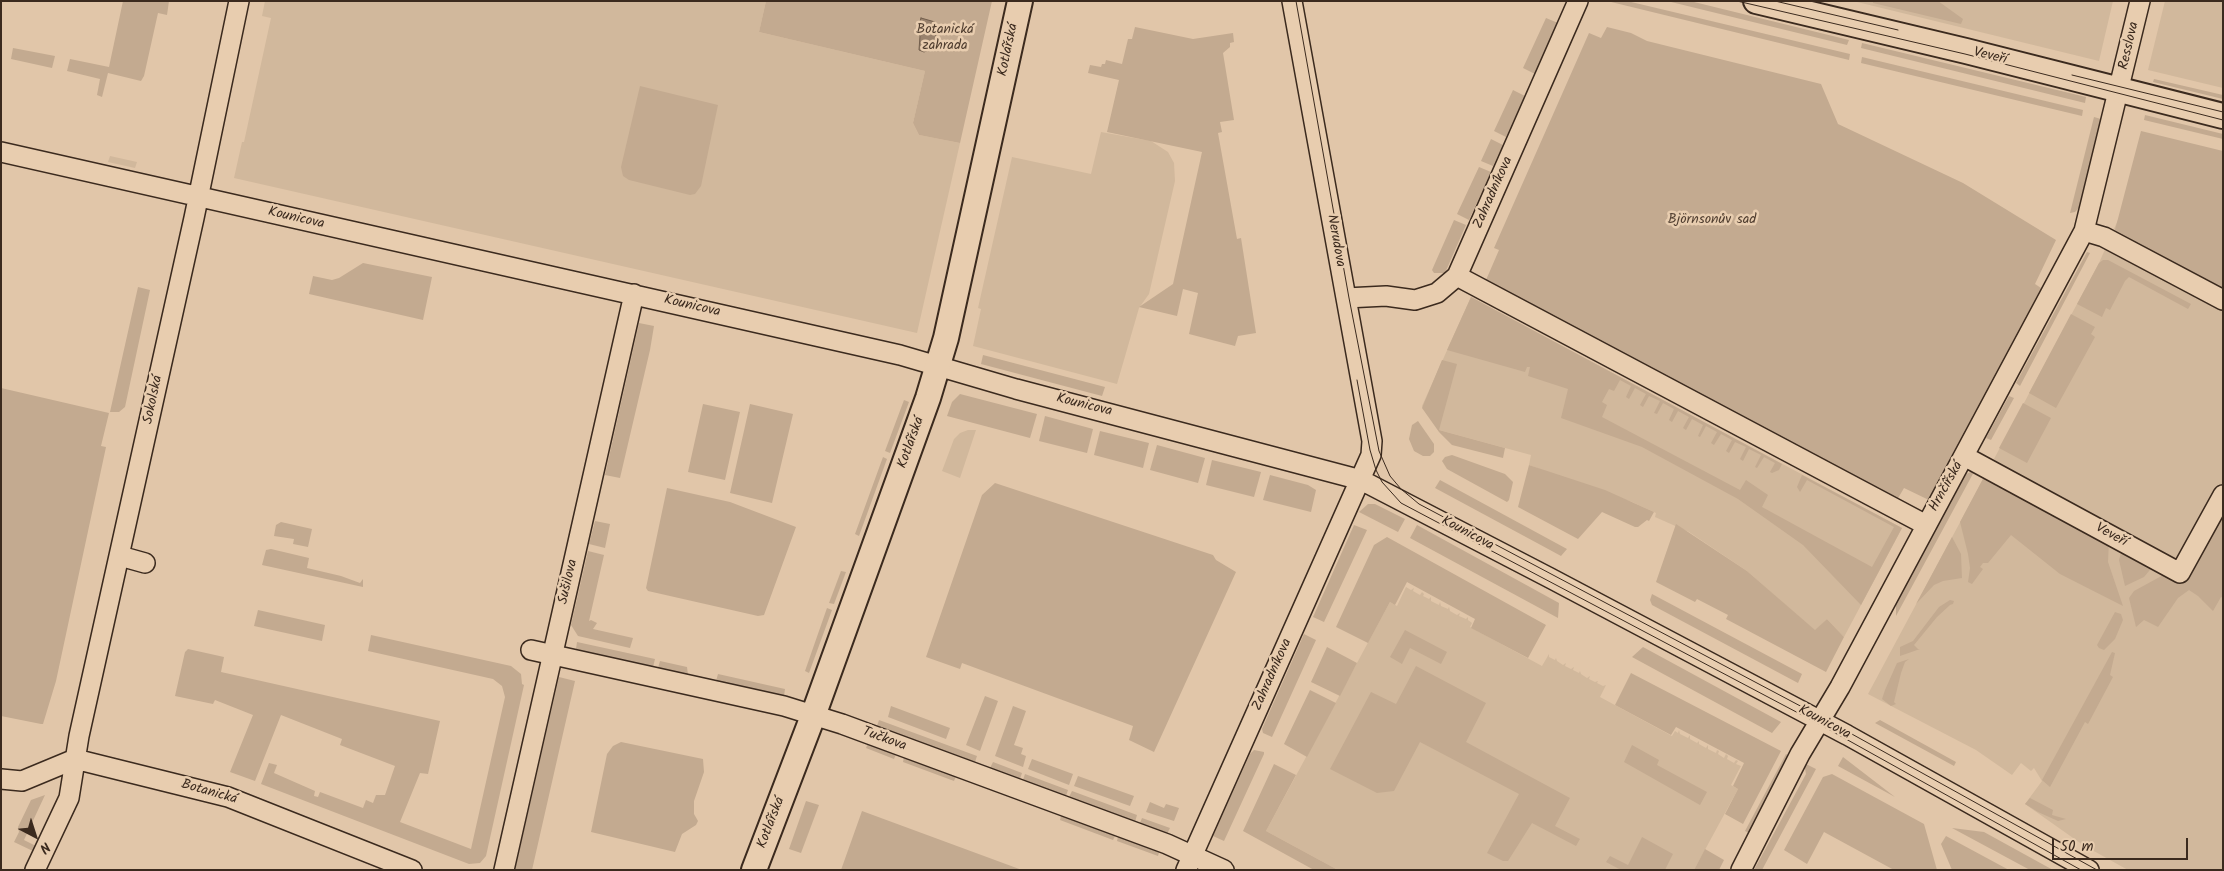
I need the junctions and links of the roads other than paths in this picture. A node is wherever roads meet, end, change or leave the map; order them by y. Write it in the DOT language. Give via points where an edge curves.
graph roads {
  1 [pos="239,1"];
  2 [pos="1020,1"];
  3 [pos="1292,1"];
  4 [pos="1578,1"];
  5 [pos="1756,1"];
  6 [pos="2140,1"];
  7 [pos="2120,90"];
  8 [pos="2223,116"];
  9 [pos="1,152"];
  10 [pos="199,196"];
  11 [pos="2084,231"];
  12 [pos="1457,276"];
  13 [pos="634,294"];
  14 [pos="1346,298"];
  15 [pos="2223,300"];
  16 [pos="938,366"];
  17 [pos="1964,456"];
  18 [pos="1360,480"];
  19 [pos="2223,496"];
  20 [pos="1926,526"];
  21 [pos="120,556"];
  22 [pos="146,563"];
  23 [pos="531,650"];
  24 [pos="553,656"];
  25 [pos="813,716"];
  26 [pos="1821,721"];
  27 [pos="75,759"];
  28 [pos="1,779"];
  29 [pos="1190,862"];
  30 [pos="35,870"];
  31 [pos="412,870"];
  32 [pos="504,870"];
  33 [pos="754,870"];
  34 [pos="1224,870"];
  35 [pos="1741,870"];
  36 [pos="2089,870"];
  1 -- 10 [label="street, Sokolská"];
  2 -- 16 [label="main road, Kotlářská"];
  3 -- 14 [label="street, Nerudova"];
  4 -- 12 [label="street, Zahradníkova"];
  5 -- 7 [label="main road, Veveří"];
  6 -- 7 [label="street, Resslova"];
  7 -- 8 [label="main road, Veveří"];
  7 -- 11 [label="street, Hrnčířská"];
  9 -- 10 [label="street, Kounicova"];
  10 -- 13 [label="street, Kounicova"];
  10 -- 21 [label="street, Sokolská"];
  11 -- 15 [label="street" via="2104,237"];
  11 -- 17 [label="street, Hrnčířská"];
  12 -- 14 [label="street, Zahradníkova" via="1437,294 1415,300 1386,296"];
  12 -- 20 [label="street"];
  13 -- 16 [label="street, Kounicova"];
  13 -- 24 [label="street, Sušilova"];
  14 -- 18 [label="street, Nerudova" via="1372,441 1371,455"];
  16 -- 18 [label="street, Kounicova"];
  16 -- 25 [label="main road, Kotlářská"];
  17 -- 19 [label="street, Veveří" via="2180,573"];
  17 -- 20 [label="street, Hrnčířská"];
  18 -- 26 [label="street, Kounicova"];
  18 -- 29 [label="street, Zahradníkova"];
  20 -- 26 [label="street, Hrnčířská"];
  21 -- 22 [label="street"];
  21 -- 27 [label="street, Sokolská"];
  23 -- 24 [label="street, Tučkova"];
  24 -- 25 [label="street, Tučkova" via="784,706"];
  24 -- 32 [label="street, Sušilova"];
  25 -- 29 [label="street, Tučkova" via="842,724"];
  25 -- 33 [label="main road, Kotlářská"];
  26 -- 35 [label="street, Hrnčířská" via="1800,754"];
  26 -- 36 [label="street, Kounicova"];
  27 -- 28 [label="street" via="22,781"];
  27 -- 30 [label="street, Sokolská" via="69,798"];
  27 -- 31 [label="street, Botanická" via="228,797"];
  29 -- 34 [label="street, Tučkova"];
}
